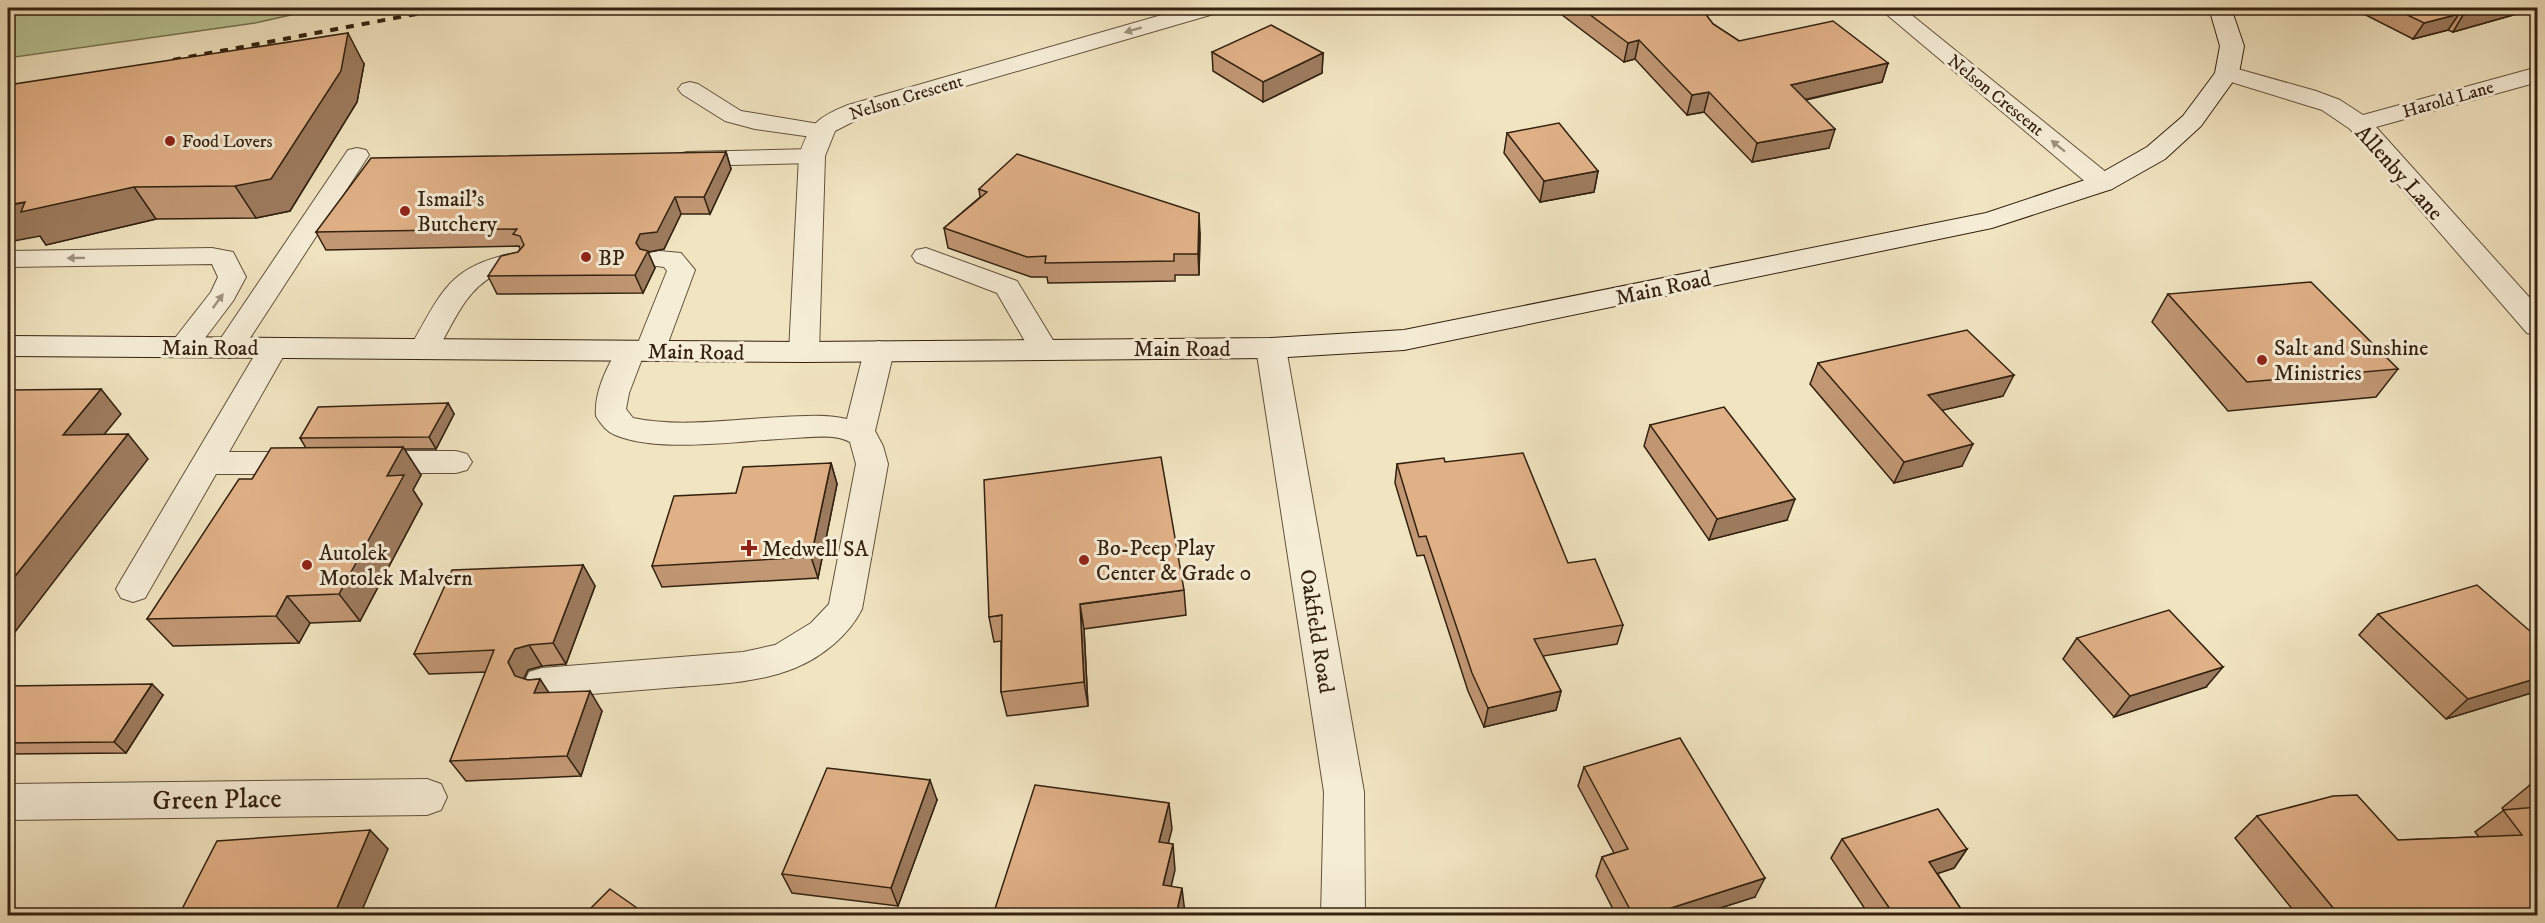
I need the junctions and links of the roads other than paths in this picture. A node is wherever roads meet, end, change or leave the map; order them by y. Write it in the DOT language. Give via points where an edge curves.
graph roads {
  1 [pos="1209,8"];
  2 [pos="1890,8"];
  3 [pos="2220,8"];
  4 [pos="2227,73"];
  5 [pos="2538,74"];
  6 [pos="690,89"];
  7 [pos="2359,124"];
  8 [pos="816,144"];
  9 [pos="357,155"];
  10 [pos="665,160"];
  11 [pos="2103,183"];
  12 [pos="926,256"];
  13 [pos="8,259"];
  14 [pos="659,259"];
  15 [pos="516,261"];
  16 [pos="2538,326"];
  17 [pos="8,346"];
  18 [pos="183,347"];
  19 [pos="229,348"];
  20 [pos="273,348"];
  21 [pos="1271,348"];
  22 [pos="424,349"];
  23 [pos="1044,350"];
  24 [pos="640,351"];
  25 [pos="879,351"];
  26 [pos="804,352"];
  27 [pos="859,433"];
  28 [pos="456,462"];
  29 [pos="207,463"];
  30 [pos="133,589"];
  31 [pos="542,683"];
  32 [pos="427,797"];
  33 [pos="8,802"];
  34 [pos="1343,915"];
  1 -- 8 [label="street, Nelson Crescent, one-way" via="857,110 832,121"];
  11 -- 2 [label="street, Nelson Crescent, one-way"];
  3 -- 4 [label="street, Main Road" via="2232,46"];
  4 -- 7 [label="street, Allenby Lane" via="2331,105"];
  4 -- 11 [label="street, Main Road" via="2192,121 2156,153"];
  5 -- 7 [label="street, Harold Lane"];
  6 -- 8 [label="lane" via="733,116"];
  7 -- 16 [label="street, Allenby Lane"];
  8 -- 10 [label="lane"];
  8 -- 26 [label="street"];
  9 -- 19 [label="lane"];
  11 -- 21 [label="street, Main Road" via="1992,220 1404,340"];
  12 -- 23 [label="lane" via="1007,287"];
  18 -- 13 [label="lane, one-way" via="224,295 232,278 223,258"];
  14 -- 24 [label="lane" via="671,260 681,270"];
  15 -- 22 [label="lane" via="500,262 462,285"];
  17 -- 18 [label="street, Main Road"];
  18 -- 19 [label="street, Main Road"];
  19 -- 20 [label="street, Main Road"];
  20 -- 22 [label="street, Main Road"];
  20 -- 29 [label="lane"];
  21 -- 23 [label="street, Main Road"];
  21 -- 34 [label="street, Oakfield Road" via="1344,792"];
  22 -- 24 [label="street, Main Road"];
  23 -- 25 [label="street, Main Road"];
  24 -- 26 [label="street, Main Road"];
  24 -- 27 [label="lane" via="612,401 610,414 623,429 721,432 826,427"];
  25 -- 26 [label="street, Main Road"];
  25 -- 27 [label="lane"];
  27 -- 31 [label="lane" via="868,445 872,464 845,609 823,633 784,657 743,667"];
  28 -- 29 [label="lane"];
  29 -- 30 [label="lane"];
  32 -- 33 [label="street, Green Place"];
}
